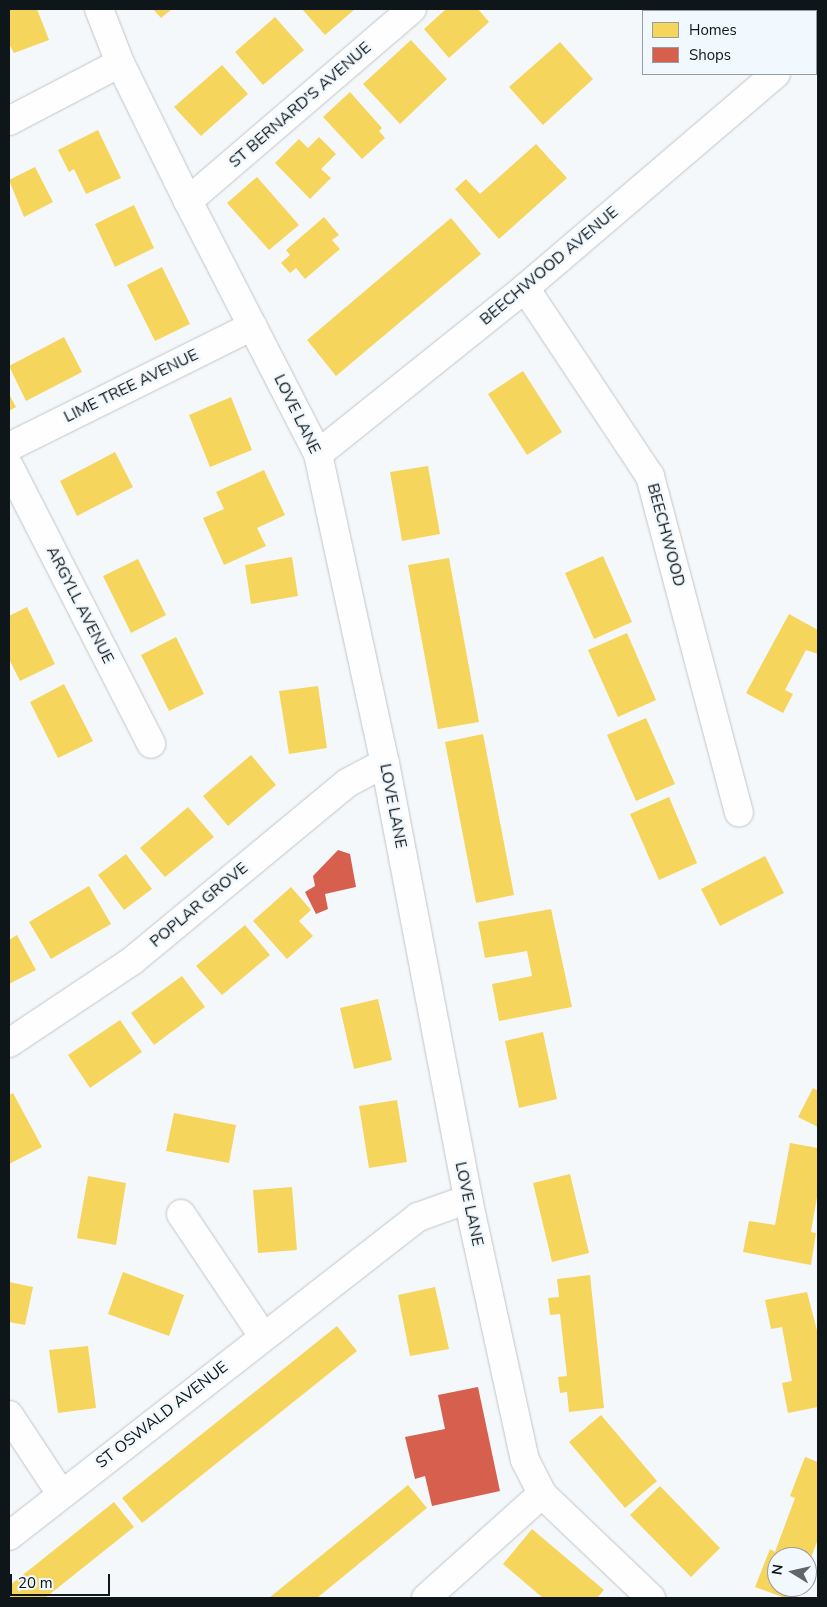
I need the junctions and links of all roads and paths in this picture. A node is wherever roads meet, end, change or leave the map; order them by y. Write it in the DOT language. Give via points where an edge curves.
graph roads {
  1 [pos="99,9"];
  2 [pos="412,9"];
  3 [pos="120,63"];
  4 [pos="775,75"];
  5 [pos="9,121"];
  6 [pos="188,201"];
  7 [pos="525,288"];
  8 [pos="253,326"];
  9 [pos="9,447"];
  10 [pos="318,454"];
  11 [pos="9,466"];
  12 [pos="151,744"];
  13 [pos="385,763"];
  14 [pos="739,812"];
  15 [pos="9,1043"];
  16 [pos="468,1200"];
  17 [pos="181,1214"];
  18 [pos="263,1336"];
  19 [pos="9,1415"];
  20 [pos="62,1494"];
  21 [pos="542,1494"];
  22 [pos="9,1536"];
  23 [pos="426,1598"];
  24 [pos="651,1598"];
  1 -- 3 [label="street, LOVE LANE"];
  2 -- 6 [label="street, ST BERNARD'S AVENUE"];
  3 -- 5 [label="street"];
  3 -- 6 [label="street, LOVE LANE"];
  4 -- 7 [label="street, BEECHWOOD AVENUE"];
  6 -- 8 [label="street, LOVE LANE"];
  7 -- 10 [label="street, BEECHWOOD AVENUE"];
  7 -- 14 [label="street, BEECHWOOD" via="650,476"];
  8 -- 9 [label="street, LIME TREE AVENUE"];
  8 -- 10 [label="street, LOVE LANE"];
  10 -- 13 [label="street, LOVE LANE"];
  11 -- 12 [label="street, ARGYLL AVENUE"];
  13 -- 15 [label="street, POPLAR GROVE" via="347,784 132,961"];
  13 -- 16 [label="street, LOVE LANE"];
  16 -- 18 [label="street, ST OSWALD AVENUE" via="418,1217"];
  16 -- 21 [label="street, LOVE LANE" via="525,1460"];
  17 -- 18 [label="street"];
  18 -- 20 [label="street, ST OSWALD AVENUE"];
  19 -- 20 [label="street"];
  20 -- 22 [label="street, ST OSWALD AVENUE"];
  21 -- 23 [label="street"];
  21 -- 24 [label="street, LOVE LANE"];
}
